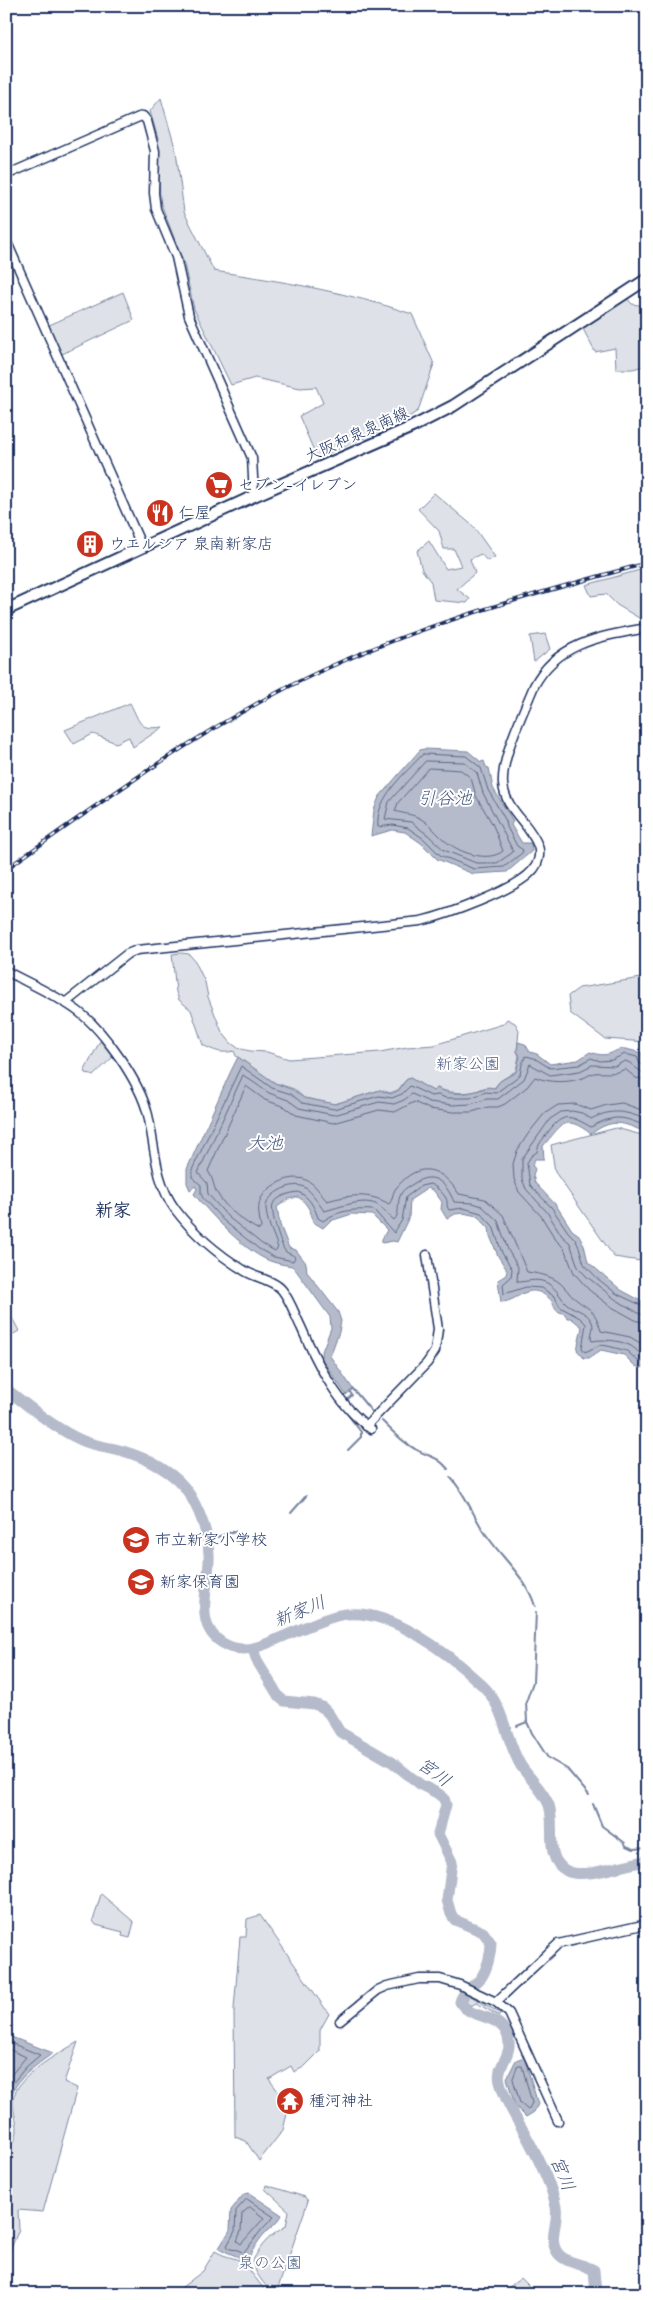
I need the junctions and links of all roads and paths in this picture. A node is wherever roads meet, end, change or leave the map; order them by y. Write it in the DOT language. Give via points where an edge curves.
graph roads {
  1 [pos="6,175"];
  2 [pos="6,240"];
  3 [pos="647,280"];
  4 [pos="254,496"];
  5 [pos="142,547"];
  6 [pos="6,610"];
  7 [pos="647,628"];
  8 [pos="6,971"];
  9 [pos="65,1003"];
  10 [pos="427,1255"];
  11 [pos="647,1924"];
  12 [pos="496,2002"];
  13 [pos="340,2021"];
  14 [pos="558,2120"];
  1 -- 4 [label="street" via="140,117 145,118 155,151 156,209 176,257 189,316 252,458"];
  2 -- 5 [label="street"];
  3 -- 4 [label="main road, 大阪和泉泉南線" via="453,406"];
  4 -- 5 [label="main road, 大阪和泉泉南線"];
  5 -- 6 [label="main road, 大阪和泉泉南線"];
  7 -- 9 [label="street" via="596,638 572,647 546,669 534,686 508,755 503,778 508,801 539,849 536,865 526,876 463,908 421,921 137,950 127,954"];
  8 -- 9 [label="street"];
  9 -- 10 [label="street" via="95,1028 138,1086 161,1181 169,1201 224,1257 246,1272 281,1288 315,1359 344,1402 369,1428 435,1351 438,1329"];
  11 -- 12 [label="street" via="558,1944"];
  12 -- 13 [label="street" via="440,1979 419,1979 378,1990"];
  12 -- 14 [label="street" via="509,2013"];
}
